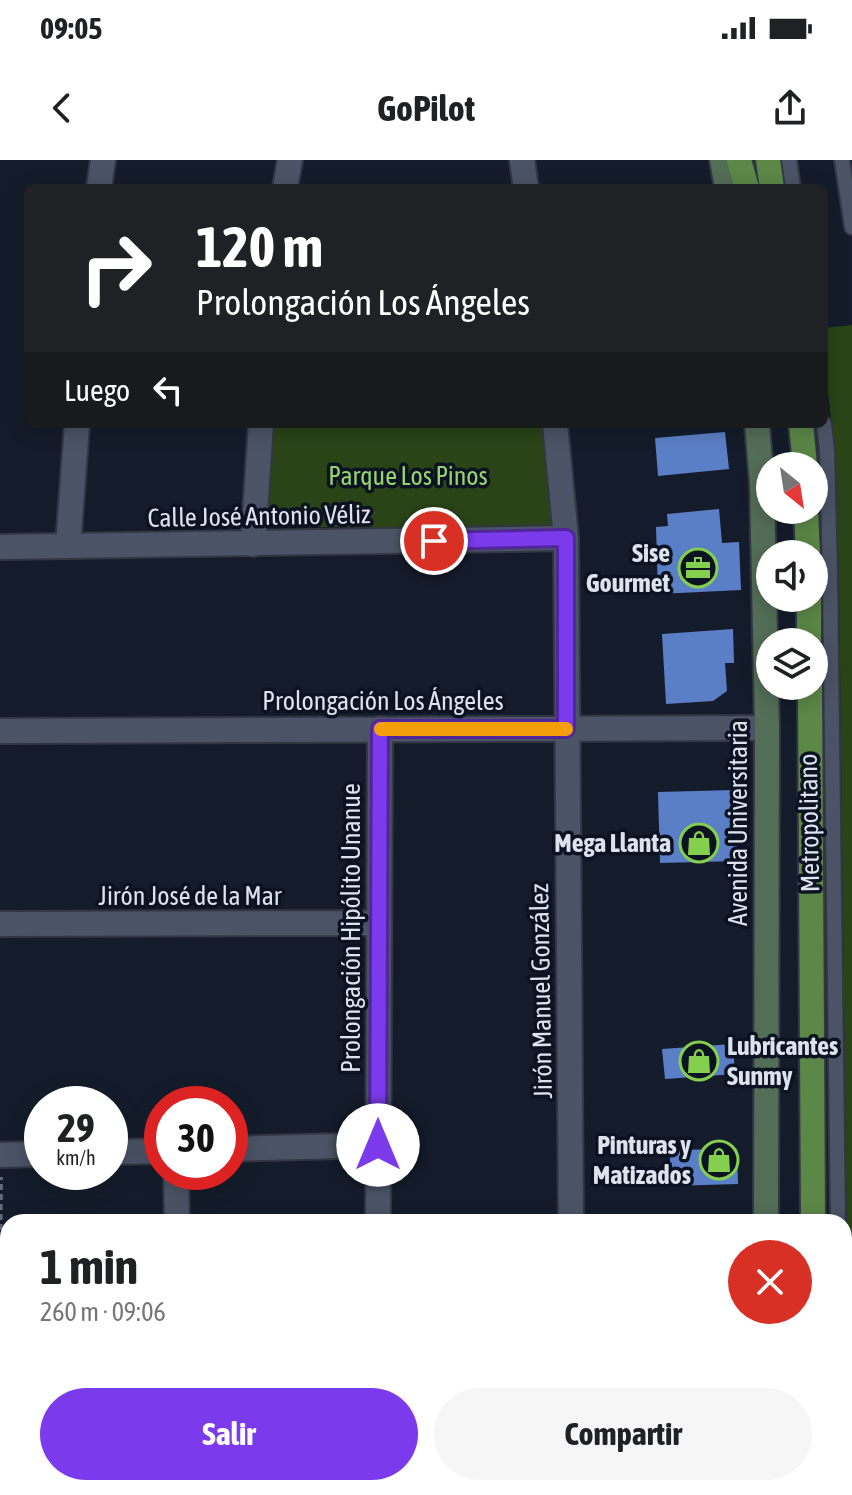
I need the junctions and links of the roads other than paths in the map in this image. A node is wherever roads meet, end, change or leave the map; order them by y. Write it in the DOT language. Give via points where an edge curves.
graph roads {
  1 [pos="103,160"];
  2 [pos="290,160"];
  3 [pos="522,160"];
  4 [pos="722,160"];
  5 [pos="739,160"];
  6 [pos="768,160"];
  7 [pos="789,160"];
  8 [pos="842,160"];
  9 [pos="100,184"];
  10 [pos="286,184"];
  11 [pos="525,184"];
  12 [pos="726,184"];
  13 [pos="746,184"];
  14 [pos="771,184"];
  15 [pos="792,184"];
  16 [pos="852,227"];
  17 [pos="77,428"];
  18 [pos="261,428"];
  19 [pos="555,428"];
  20 [pos="757,428"];
  21 [pos="801,428"];
  22 [pos="824,428"];
  23 [pos="804,452"];
  24 [pos="566,538"];
  25 [pos="253,544"];
  26 [pos="68,546"];
  27 [pos="0,547"];
  28 [pos="810,700"];
  29 [pos="767,728"];
  30 [pos="380,729"];
  31 [pos="566,729"];
  32 [pos="0,731"];
  33 [pos="379,923"];
  34 [pos="0,924"];
  35 [pos="378,1145"];
  36 [pos="248,1149"];
  37 [pos="24,1154"];
  38 [pos="1,1155"];
  39 [pos="176,1190"];
  40 [pos="177,1214"];
  41 [pos="378,1214"];
  42 [pos="571,1214"];
  43 [pos="766,1214"];
  44 [pos="813,1214"];
  45 [pos="838,1214"];
  1 -- 9 [label="street"];
  2 -- 10 [label="street"];
  3 -- 11 [label="street"];
  4 -- 12 [label="street"];
  5 -- 13 [label="main road"];
  6 -- 14 [label="main road"];
  7 -- 15 [label="lane"];
  8 -- 16 [label="lane"];
  17 -- 26 [label="street"];
  18 -- 25 [label="street"];
  19 -- 24 [label="street, Jirón Manuel González"];
  20 -- 29 [label="street, Avenida Universitaria"];
  21 -- 23 [label="main road"];
  22 -- 45 [label="lane, Metropolitano"];
  24 -- 25 [label="street, Calle José Antonio Véliz"];
  24 -- 31 [label="street, Jirón Manuel González"];
  25 -- 26 [label="street, Calle José Antonio Véliz"];
  26 -- 27 [label="street, Calle José Antonio Véliz"];
  28 -- 44 [label="main road"];
  29 -- 31 [label="street, Prolongación Los Ángeles"];
  29 -- 43 [label="street, Avenida Universitaria"];
  30 -- 31 [label="street, Prolongación Los Ángeles"];
  30 -- 32 [label="street, Prolongación Los Ángeles"];
  30 -- 33 [label="street, Prolongación Hipólito Unanue"];
  31 -- 42 [label="street, Jirón Manuel González"];
  33 -- 34 [label="street, Jirón José de la Mar"];
  33 -- 35 [label="street, Prolongación Hipólito Unanue"];
  35 -- 36 [label="street"];
  35 -- 41 [label="street, Prolongación Hipólito Unanue"];
  37 -- 38 [label="street"];
  39 -- 40 [label="street"];
}
